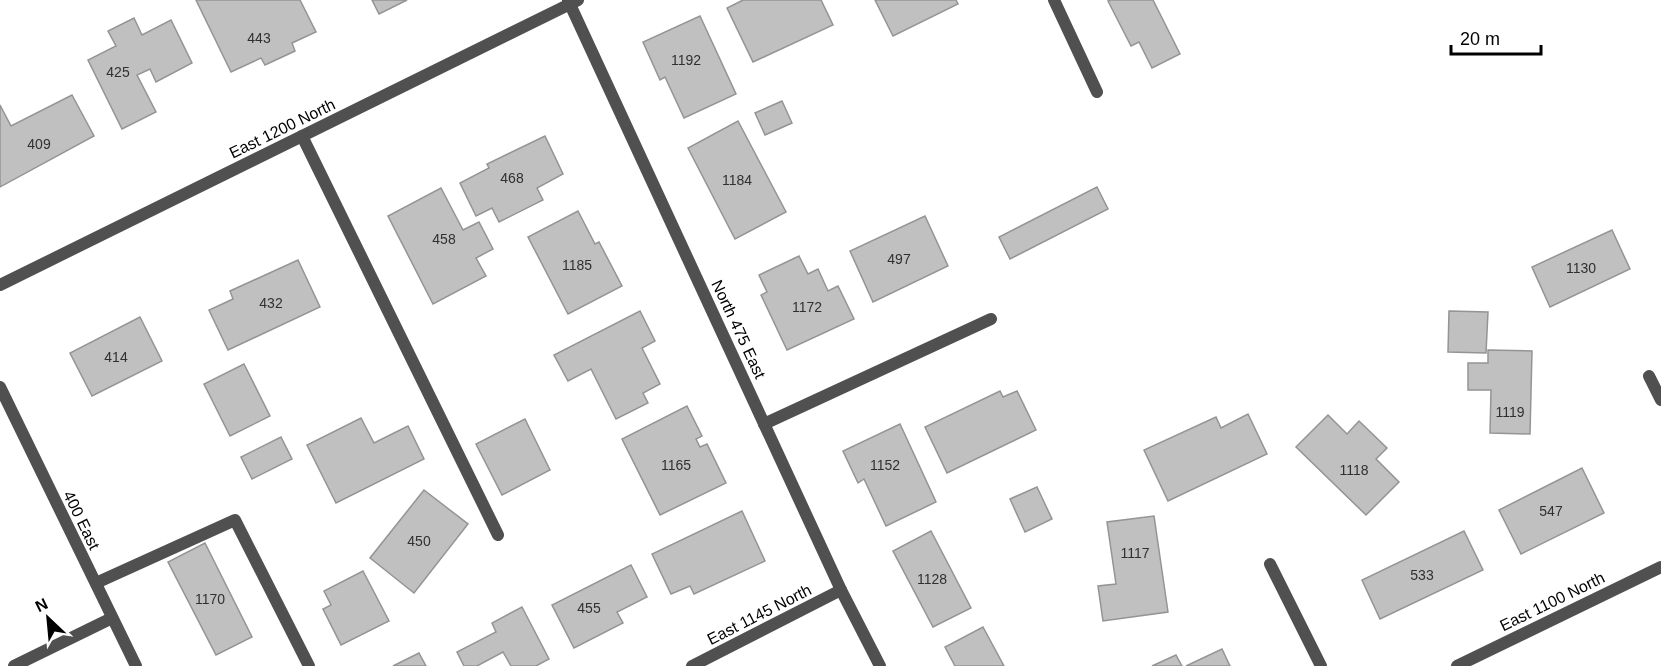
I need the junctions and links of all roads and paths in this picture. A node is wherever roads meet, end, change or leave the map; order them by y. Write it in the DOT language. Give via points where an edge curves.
graph roads {
  1 [pos="1054,0"];
  2 [pos="572,1"];
  3 [pos="1097,92"];
  4 [pos="302,136"];
  5 [pos="0,285"];
  6 [pos="991,319"];
  7 [pos="1649,376"];
  8 [pos="0,387"];
  9 [pos="1661,400"];
  10 [pos="764,424"];
  11 [pos="498,535"];
  12 [pos="1270,564"];
  13 [pos="1661,567"];
  14 [pos="96,583"];
  15 [pos="841,591"];
  16 [pos="111,618"];
  17 [pos="14,666"];
  18 [pos="136,666"];
  19 [pos="309,666"];
  20 [pos="692,666"];
  21 [pos="880,666"];
  22 [pos="1322,666"];
  23 [pos="1457,666"];
  1 -- 3 [label="street"];
  2 -- 4 [label="street, East 1200 North"];
  2 -- 10 [label="street, North 475 East"];
  4 -- 5 [label="street, East 1200 North"];
  4 -- 11 [label="street"];
  6 -- 10 [label="street"];
  7 -- 9 [label="street"];
  8 -- 14 [label="street, 400 East"];
  10 -- 15 [label="street, North 475 East"];
  12 -- 22 [label="street"];
  13 -- 23 [label="street, East 1100 North"];
  14 -- 16 [label="street, 400 East"];
  14 -- 19 [label="street" via="235,520"];
  15 -- 20 [label="street, East 1145 North"];
  15 -- 21 [label="street, North 475 East"];
  16 -- 17 [label="street"];
  16 -- 18 [label="street, 400 East"];
}
